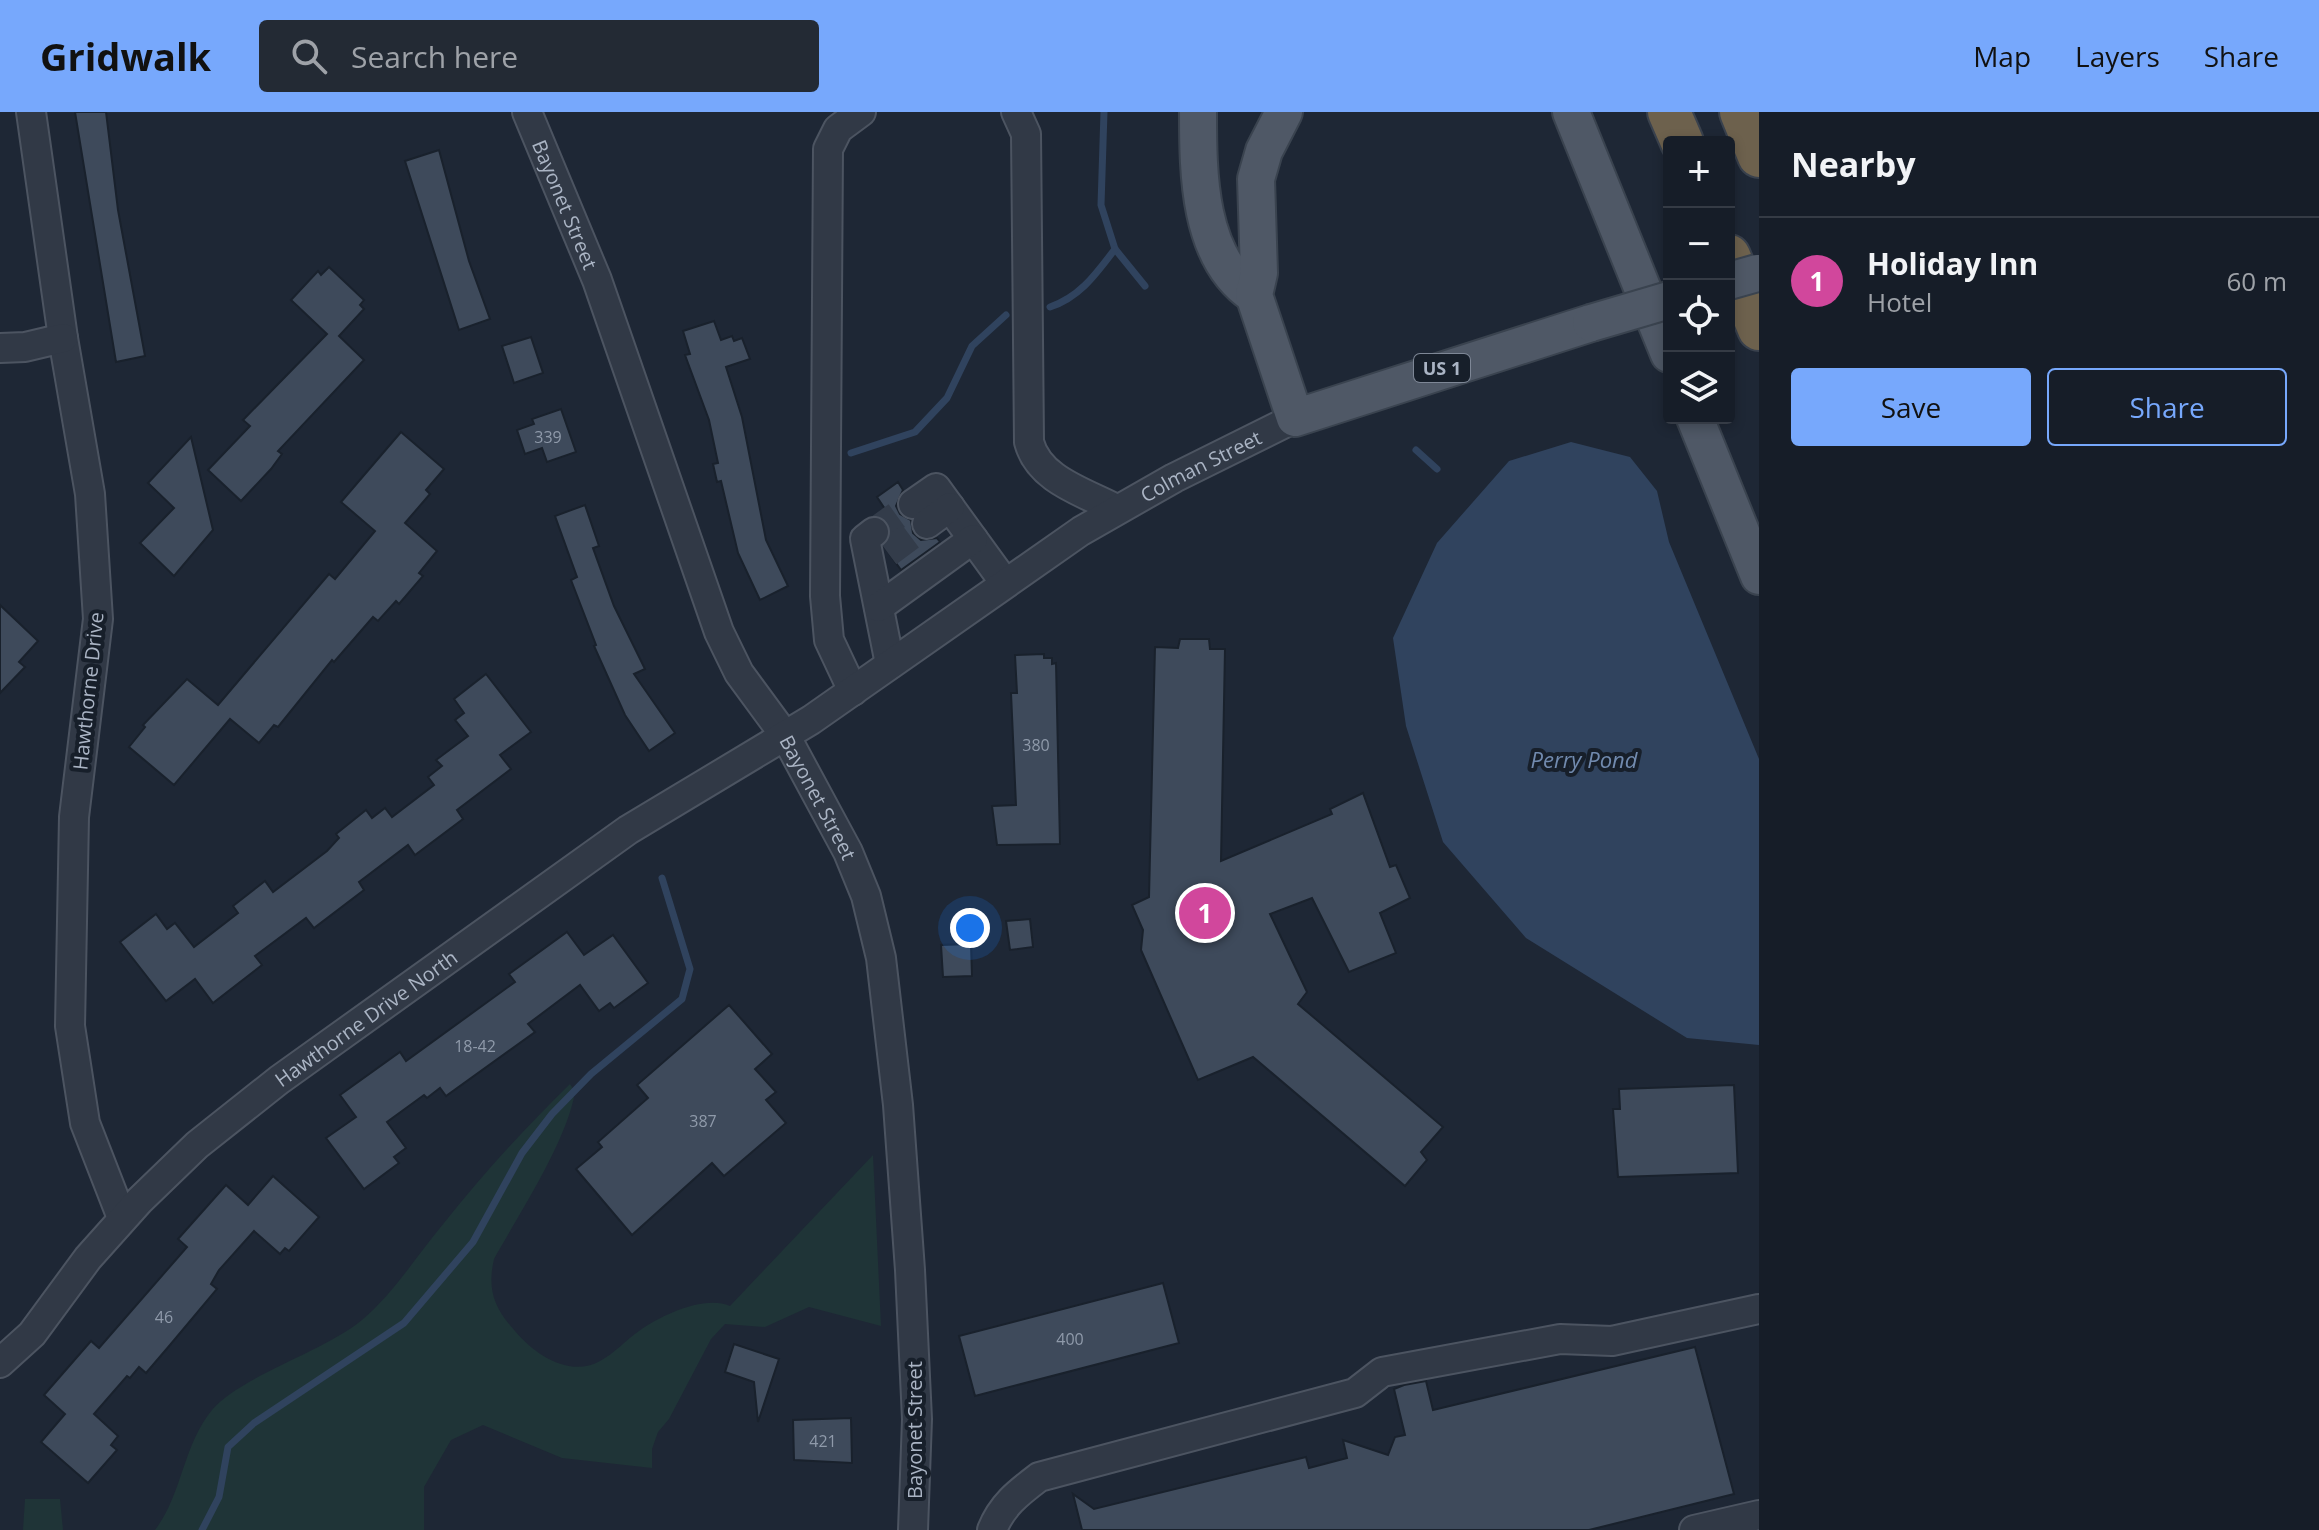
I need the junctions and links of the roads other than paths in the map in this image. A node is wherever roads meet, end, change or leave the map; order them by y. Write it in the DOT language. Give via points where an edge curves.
graph roads {
  1 [pos="31,112"];
  2 [pos="527,112"];
  3 [pos="861,112"];
  4 [pos="1016,112"];
  5 [pos="1198,112"];
  6 [pos="1284,112"];
  7 [pos="1669,112"];
  8 [pos="1741,112"];
  9 [pos="1571,113"];
  10 [pos="1679,136"];
  11 [pos="1759,156"];
  12 [pos="1735,271"];
  13 [pos="1759,272"];
  14 [pos="1732,280"];
  15 [pos="1254,295"];
  16 [pos="1663,302"];
  17 [pos="1759,329"];
  18 [pos="63,338"];
  19 [pos="0,348"];
  20 [pos="1668,352"];
  21 [pos="1295,418"];
  22 [pos="1697,424"];
  23 [pos="1116,509"];
  24 [pos="920,514"];
  25 [pos="973,539"];
  26 [pos="877,550"];
  27 [pos="1759,576"];
  28 [pos="1005,583"];
  29 [pos="879,607"];
  30 [pos="890,664"];
  31 [pos="853,691"];
  32 [pos="786,737"];
  33 [pos="122,1218"];
  34 [pos="1759,1309"];
  35 [pos="0,1363"];
  36 [pos="1759,1515"];
  37 [pos="913,1530"];
  38 [pos="992,1530"];
  39 [pos="1694,1530"];
  1 -- 18 [label="street, Hawthorne Drive"];
  2 -- 32 [label="street, Bayonet Street" via="597,280 719,632 739,673"];
  3 -- 31 [label="street" via="838,129 828,149 825,596 829,640"];
  4 -- 23 [label="street" via="1026,134 1034,460"];
  5 -- 15 [label="main road" via="1199,175 1218,257 1230,276"];
  6 -- 15 [label="main road" via="1256,179 1260,267"];
  7 -- 10 [label="highway"];
  8 -- 11 [label="highway"];
  9 -- 20 [label="main road"];
  12 -- 17 [label="highway"];
  13 -- 14 [label="main road, bridge"];
  15 -- 21 [label="main road"];
  16 -- 21 [label="main road, Colman Street / US 1, bridge"];
  18 -- 19 [label="street"];
  18 -- 33 [label="street, Hawthorne Drive" via="90,494 98,619 74,817 70,1026 85,1123"];
  21 -- 23 [label="street, Colman Street"];
  22 -- 27 [label="main road"];
  23 -- 28 [label="street, Colman Street"];
  24 -- 25 [label="street" via="936,488"];
  25 -- 28 [label="street"];
  25 -- 29 [label="street"];
  26 -- 29 [label="street"];
  28 -- 30 [label="street, Colman Street"];
  29 -- 30 [label="street"];
  30 -- 31 [label="street, Colman Street"];
  31 -- 32 [label="street, Colman Street"];
  32 -- 33 [label="street, Hawthorne Drive North" via="628,830 279,1080 197,1145"];
  32 -- 37 [label="street, Bayonet Street" via="848,852 866,896 881,958 910,1284 917,1419"];
  33 -- 35 [label="street, Hawthorne Drive North" via="36,1330"];
  34 -- 38 [label="street" via="1612,1341 1560,1339 1382,1372 1355,1393 1039,1477 1011,1498"];
  36 -- 39 [label="street"];
}
